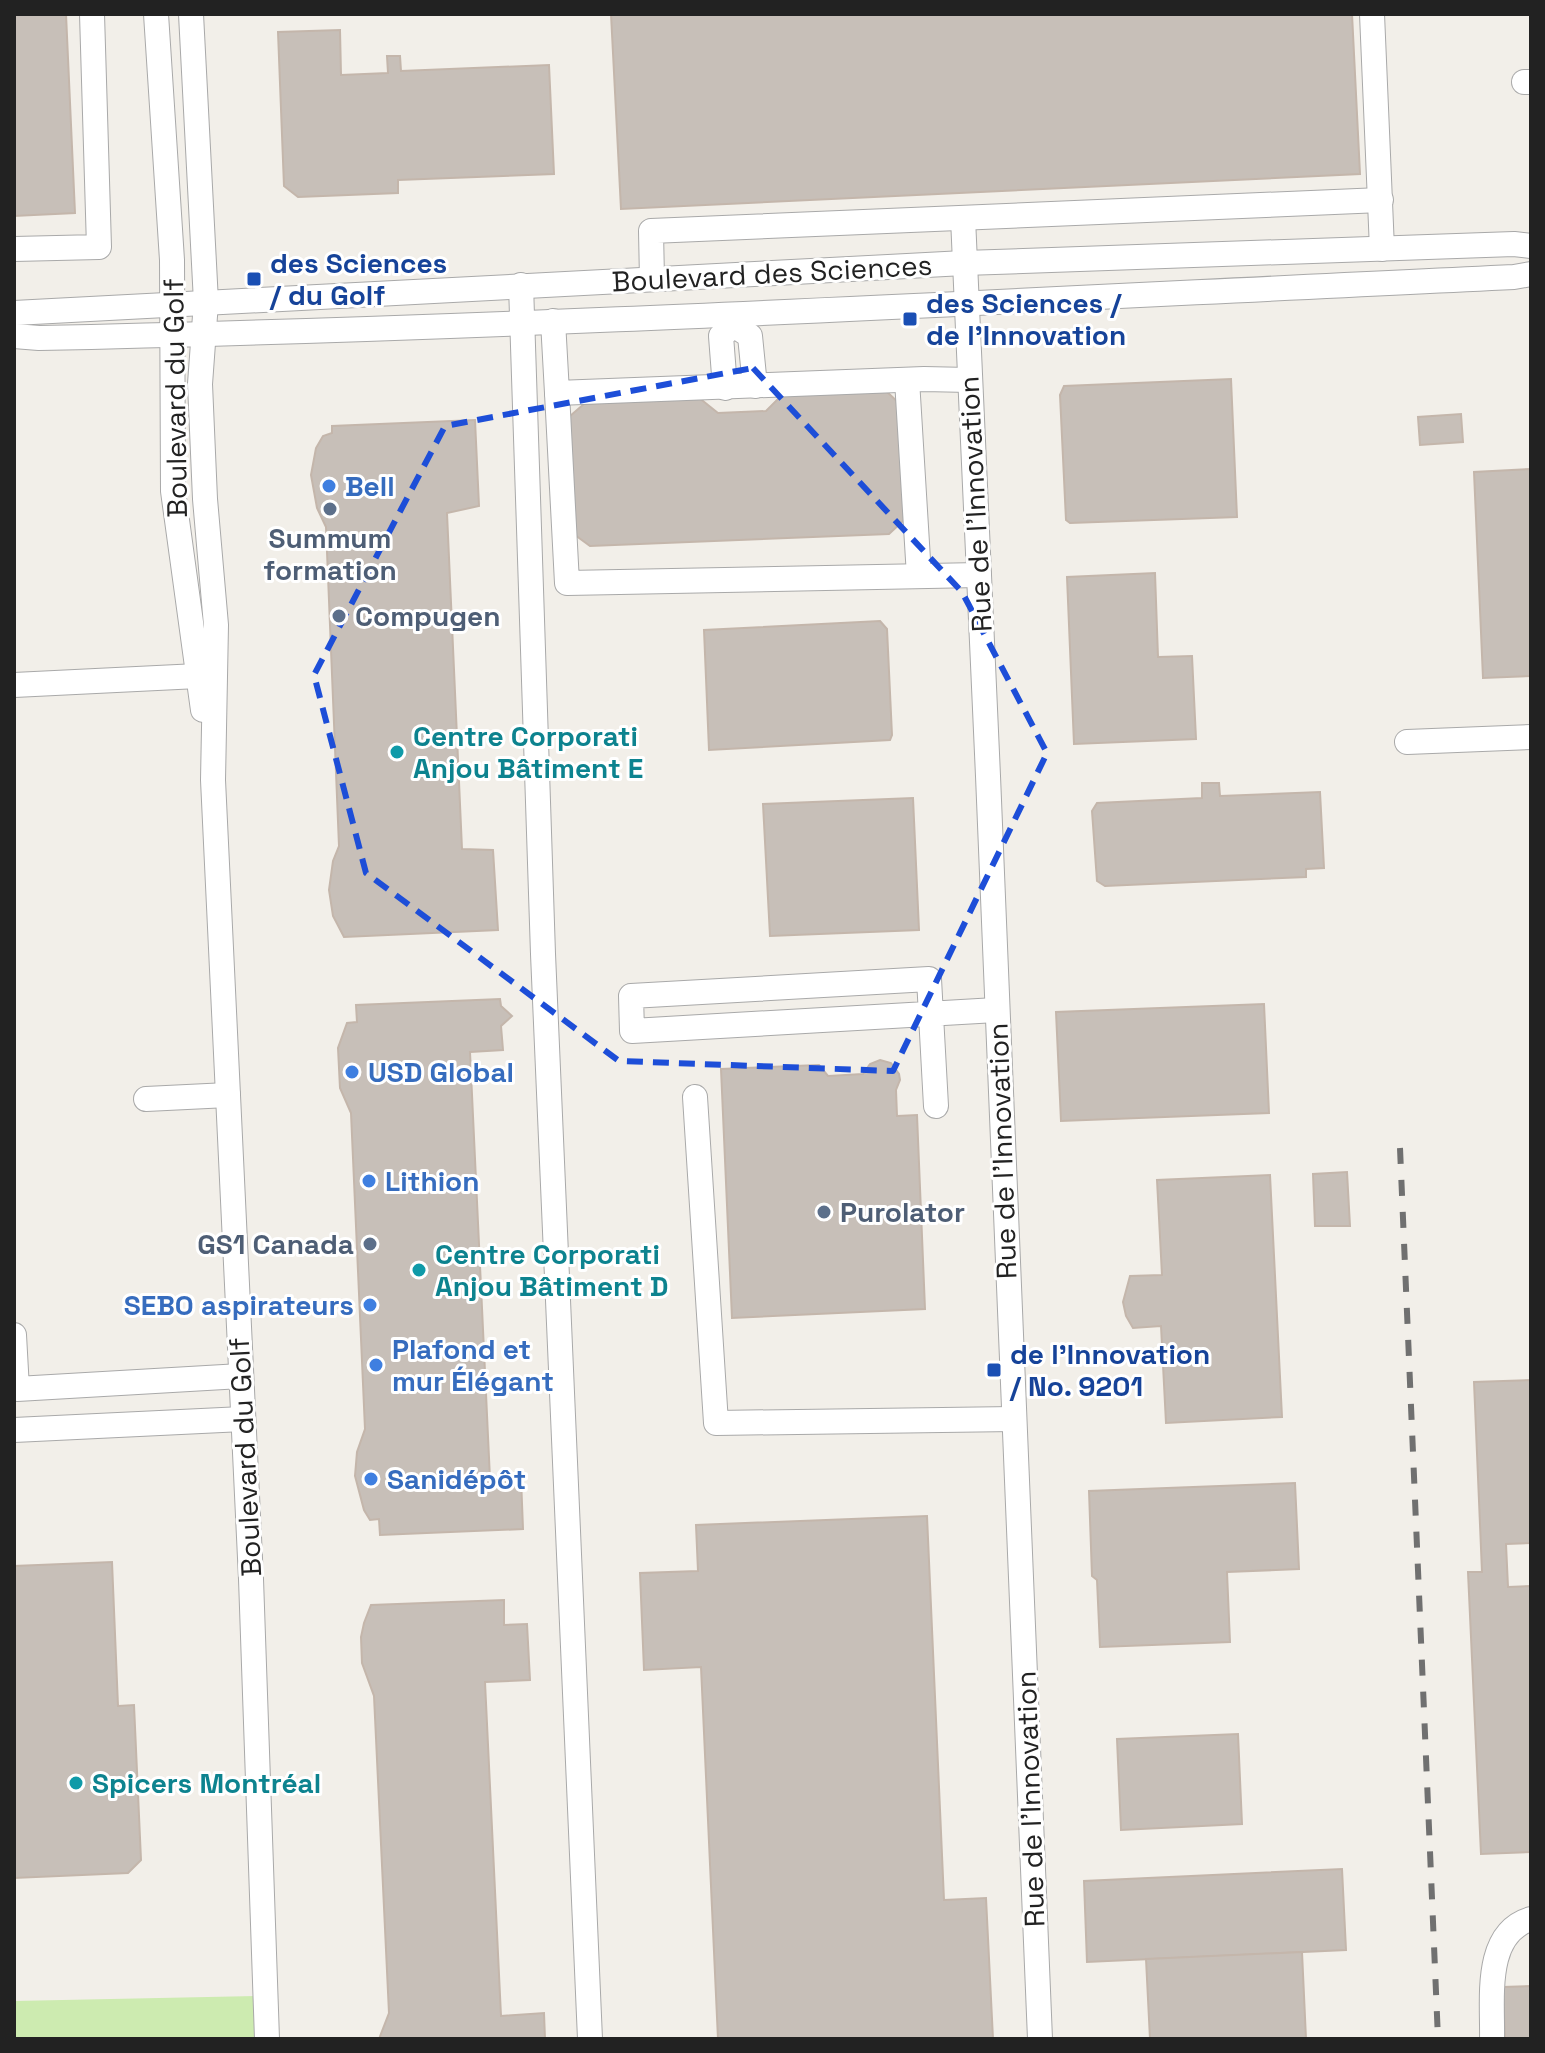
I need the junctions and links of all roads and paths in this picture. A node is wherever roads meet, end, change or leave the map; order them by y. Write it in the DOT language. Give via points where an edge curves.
graph roads {
  1 [pos="92,14"];
  2 [pos="156,14"];
  3 [pos="191,14"];
  4 [pos="1372,14"];
  5 [pos="1381,200"];
  6 [pos="963,218"];
  7 [pos="1531,246"];
  8 [pos="14,249"];
  9 [pos="1382,249"];
  10 [pos="964,263"];
  11 [pos="1531,274"];
  12 [pos="652,279"];
  13 [pos="521,285"];
  14 [pos="206,302"];
  15 [pos="966,303"];
  16 [pos="172,304"];
  17 [pos="14,313"];
  18 [pos="734,319"];
  19 [pos="553,321"];
  20 [pos="522,322"];
  21 [pos="171,335"];
  22 [pos="203,335"];
  23 [pos="14,336"];
  24 [pos="907,380"];
  25 [pos="969,380"];
  26 [pos="755,386"];
  27 [pos="725,388"];
  28 [pos="557,393"];
  29 [pos="979,575"];
  30 [pos="919,576"];
  31 [pos="198,676"];
  32 [pos="14,685"];
  33 [pos="1531,737"];
  34 [pos="1407,742"];
  35 [pos="213,780"];
  36 [pos="996,1010"];
  37 [pos="930,1015"];
  38 [pos="228,1095"];
  39 [pos="695,1097"];
  40 [pos="146,1099"];
  41 [pos="936,1106"];
  42 [pos="14,1335"];
  43 [pos="241,1376"];
  44 [pos="16,1389"];
  45 [pos="243,1419"];
  46 [pos="1014,1419"];
  47 [pos="14,1430"];
  48 [pos="1531,1919"];
  49 [pos="267,2039"];
  50 [pos="590,2039"];
  51 [pos="1040,2039"];
  52 [pos="1492,2039"];
  1 -- 8 [label="street" via="99,247"];
  2 -- 16 [label="street, Boulevard du Golf"];
  3 -- 14 [label="street, Boulevard du Golf"];
  4 -- 5 [label="street"];
  5 -- 6 [label="street"];
  5 -- 9 [label="street"];
  6 -- 10 [label="street, Rue de l'Innovation"];
  6 -- 12 [label="street" via="651,231"];
  7 -- 9 [label="street, Boulevard des Sciences"];
  9 -- 10 [label="street, Boulevard des Sciences"];
  10 -- 12 [label="street, Boulevard des Sciences"];
  10 -- 15 [label="street, Rue de l'Innovation"];
  11 -- 15 [label="street, Boulevard des Sciences"];
  12 -- 13 [label="street, Boulevard des Sciences"];
  13 -- 14 [label="street, Boulevard des Sciences"];
  13 -- 20 [label="street"];
  14 -- 16 [label="street, Boulevard des Sciences"];
  14 -- 22 [label="street, Boulevard du Golf"];
  15 -- 18 [label="street, Boulevard des Sciences"];
  15 -- 25 [label="street, Rue de l'Innovation"];
  16 -- 17 [label="street, Boulevard des Sciences"];
  16 -- 21 [label="street, Boulevard du Golf"];
  18 -- 19 [label="street, Boulevard des Sciences"];
  18 -- 26 [label="street" via="750,336"];
  18 -- 27 [label="street" via="721,336"];
  19 -- 20 [label="street, Boulevard des Sciences"];
  19 -- 28 [label="street"];
  20 -- 22 [label="street, Boulevard des Sciences"];
  20 -- 50 [label="street"];
  21 -- 22 [label="street, Boulevard des Sciences"];
  21 -- 23 [label="street, Boulevard des Sciences"];
  21 -- 31 [label="street, Boulevard du Golf" via="173,491"];
  22 -- 35 [label="street, Boulevard du Golf" via="203,456 216,625"];
  24 -- 25 [label="street"];
  24 -- 26 [label="street"];
  24 -- 30 [label="street"];
  25 -- 29 [label="street, Rue de l'Innovation"];
  26 -- 27 [label="street"];
  27 -- 28 [label="street"];
  28 -- 30 [label="street" via="567,583"];
  29 -- 30 [label="street"];
  29 -- 36 [label="street, Rue de l'Innovation"];
  31 -- 32 [label="street"];
  31 -- 35 [label="street, Boulevard du Golf"];
  33 -- 34 [label="street"];
  35 -- 38 [label="street, Boulevard du Golf"];
  36 -- 37 [label="street"];
  36 -- 46 [label="street, Rue de l'Innovation"];
  37 -- 37 [label="street" via="632,1031 631,996 929,979"];
  37 -- 41 [label="street"];
  38 -- 40 [label="street"];
  38 -- 43 [label="street, Boulevard du Golf"];
  39 -- 46 [label="street" via="716,1423"];
  42 -- 44 [label="street"];
  43 -- 44 [label="street"];
  43 -- 45 [label="street, Boulevard du Golf"];
  45 -- 47 [label="street"];
  45 -- 49 [label="street, Boulevard du Golf"];
  46 -- 51 [label="street, Rue de l'Innovation"];
  48 -- 52 [label="street" via="1511,1931 1499,1947"];
}
